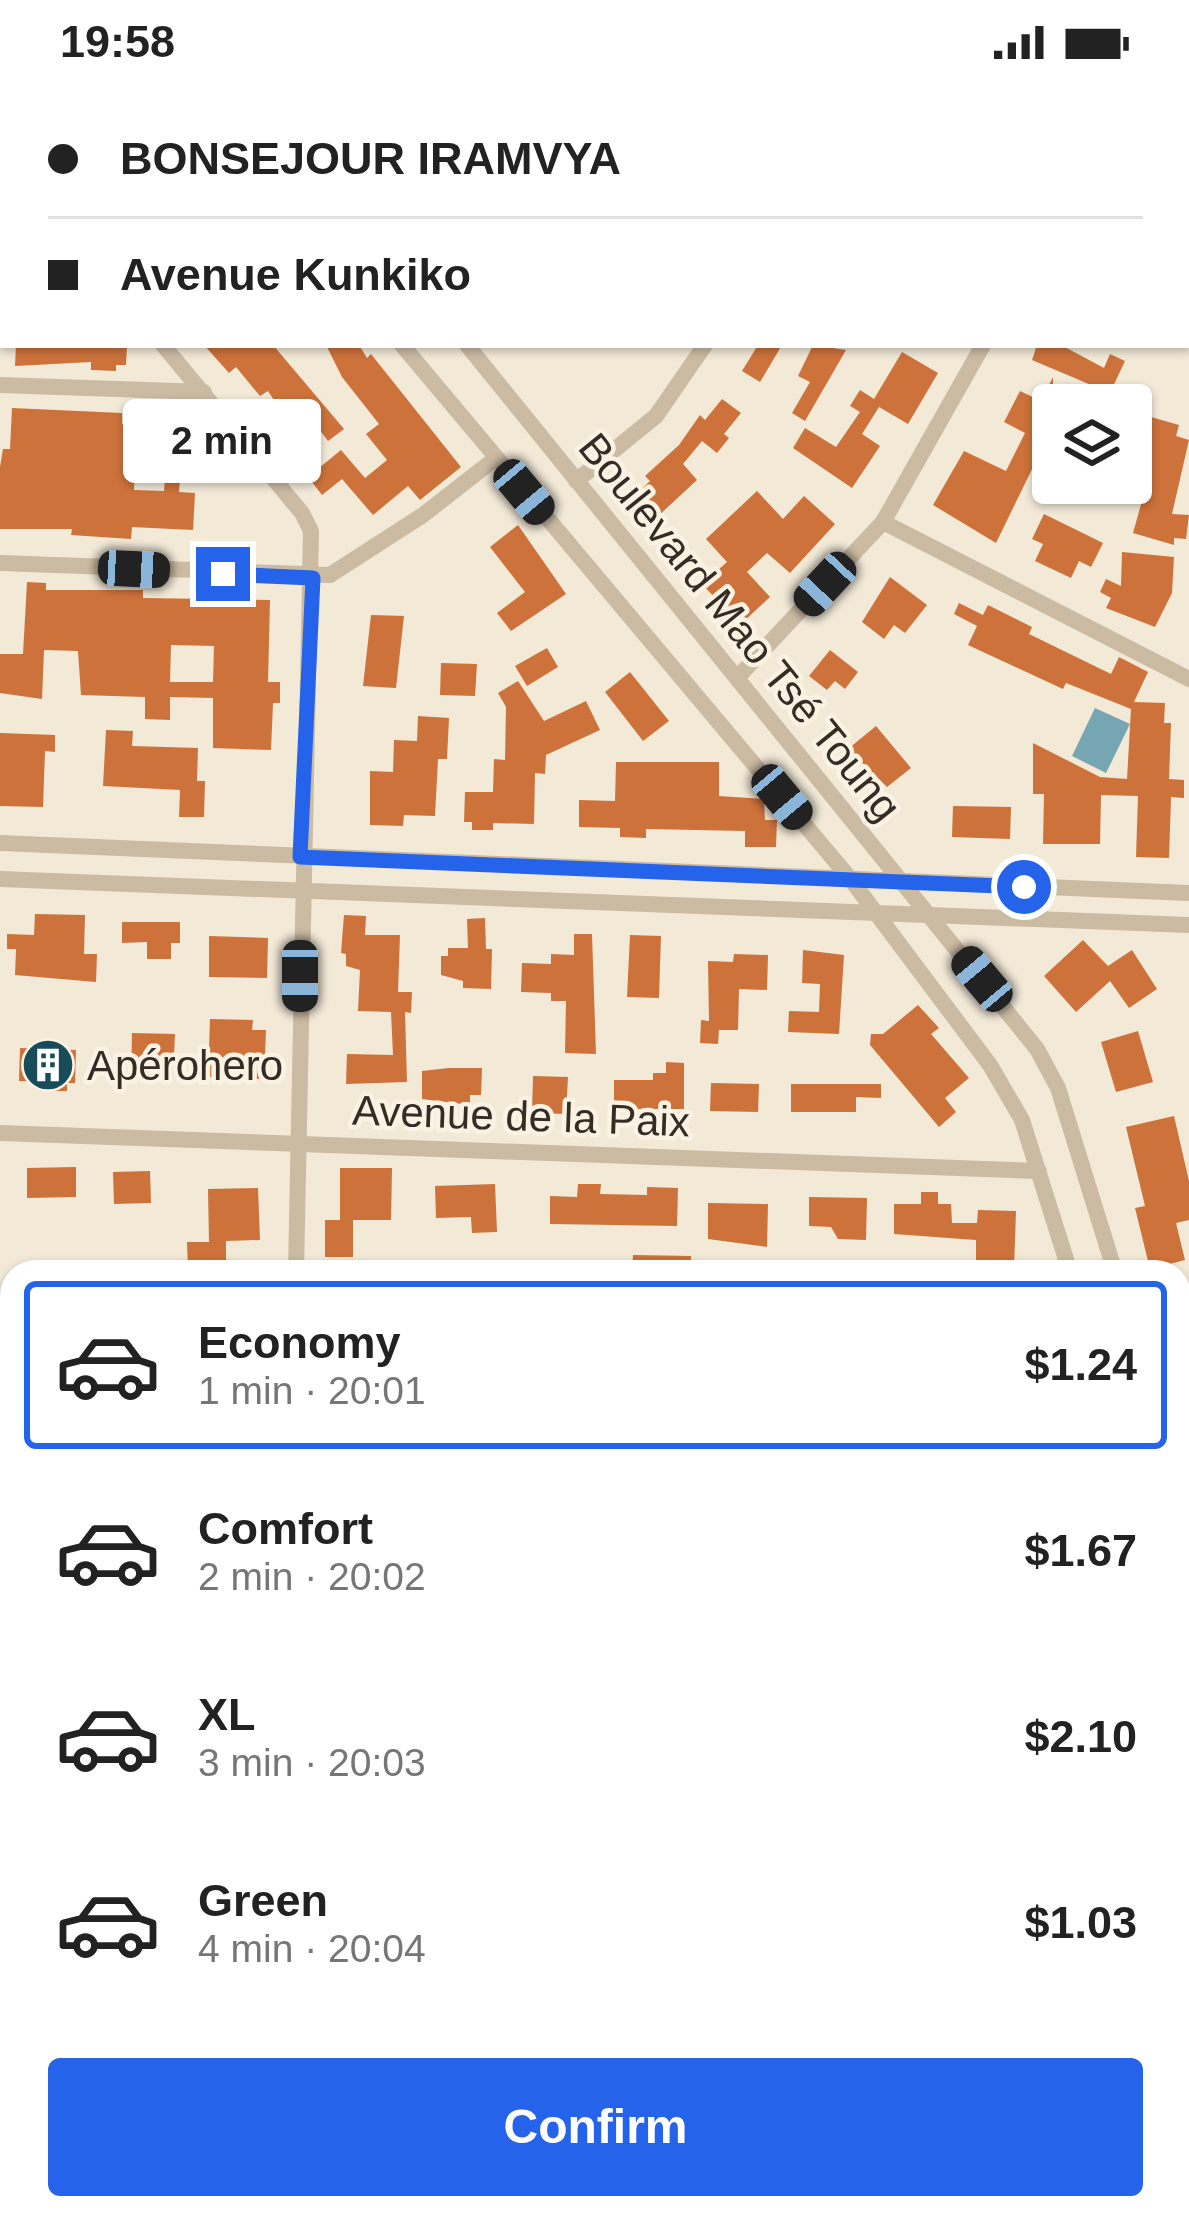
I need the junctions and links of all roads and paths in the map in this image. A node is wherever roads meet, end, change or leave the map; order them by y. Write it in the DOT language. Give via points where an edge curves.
graph roads {
  1 [pos="166,348"];
  2 [pos="404,348"];
  3 [pos="469,348"];
  4 [pos="703,348"];
  5 [pos="981,348"];
  6 [pos="0,386"];
  7 [pos="204,392"];
  8 [pos="496,458"];
  9 [pos="576,481"];
  10 [pos="883,522"];
  11 [pos="0,563"];
  12 [pos="313,578"];
  13 [pos="737,678"];
  14 [pos="1189,679"];
  15 [pos="0,843"];
  16 [pos="300,857"];
  17 [pos="0,880"];
  18 [pos="852,881"];
  19 [pos="899,882"];
  20 [pos="300,892"];
  21 [pos="1189,893"];
  22 [pos="878,914"];
  23 [pos="929,916"];
  24 [pos="1189,925"];
  25 [pos="0,1133"];
  26 [pos="302,1144"];
  27 [pos="1040,1171"];
  28 [pos="297,1260"];
  29 [pos="1066,1260"];
  30 [pos="1111,1260"];
  1 -- 7 [label="street"];
  2 -- 8 [label="street, Boulevard Mao Tsé Toung"];
  3 -- 9 [label="street, Boulevard Mao Tsé Toung"];
  4 -- 9 [label="street" via="656,416"];
  5 -- 10 [label="street"];
  6 -- 7 [label="street"];
  7 -- 12 [label="street" via="302,513"];
  8 -- 12 [label="street" via="346,568"];
  8 -- 18 [label="street, Boulevard Mao Tsé Toung"];
  9 -- 13 [label="street, Boulevard Mao Tsé Toung"];
  10 -- 13 [label="street"];
  10 -- 14 [label="street"];
  11 -- 12 [label="street"];
  12 -- 16 [label="street"];
  13 -- 19 [label="street, Boulevard Mao Tsé Toung"];
  15 -- 16 [label="street"];
  16 -- 18 [label="street"];
  16 -- 20 [label="street"];
  17 -- 20 [label="street"];
  18 -- 19 [label="street"];
  18 -- 22 [label="street, Boulevard Mao Tsé Toung"];
  19 -- 21 [label="street"];
  19 -- 23 [label="street, Boulevard Mao Tsé Toung"];
  20 -- 22 [label="street"];
  20 -- 26 [label="street"];
  22 -- 23 [label="street"];
  22 -- 27 [label="street, Boulevard Mao Tsé Toung" via="999,1078"];
  23 -- 24 [label="street"];
  23 -- 30 [label="street, Boulevard Mao Tsé Toung" via="1008,1010 1058,1088"];
  25 -- 26 [label="street, Avenue de la Paix"];
  26 -- 27 [label="street, Avenue de la Paix"];
  26 -- 28 [label="street"];
  27 -- 29 [label="street, Boulevard Mao Tsé Toung"];
}
